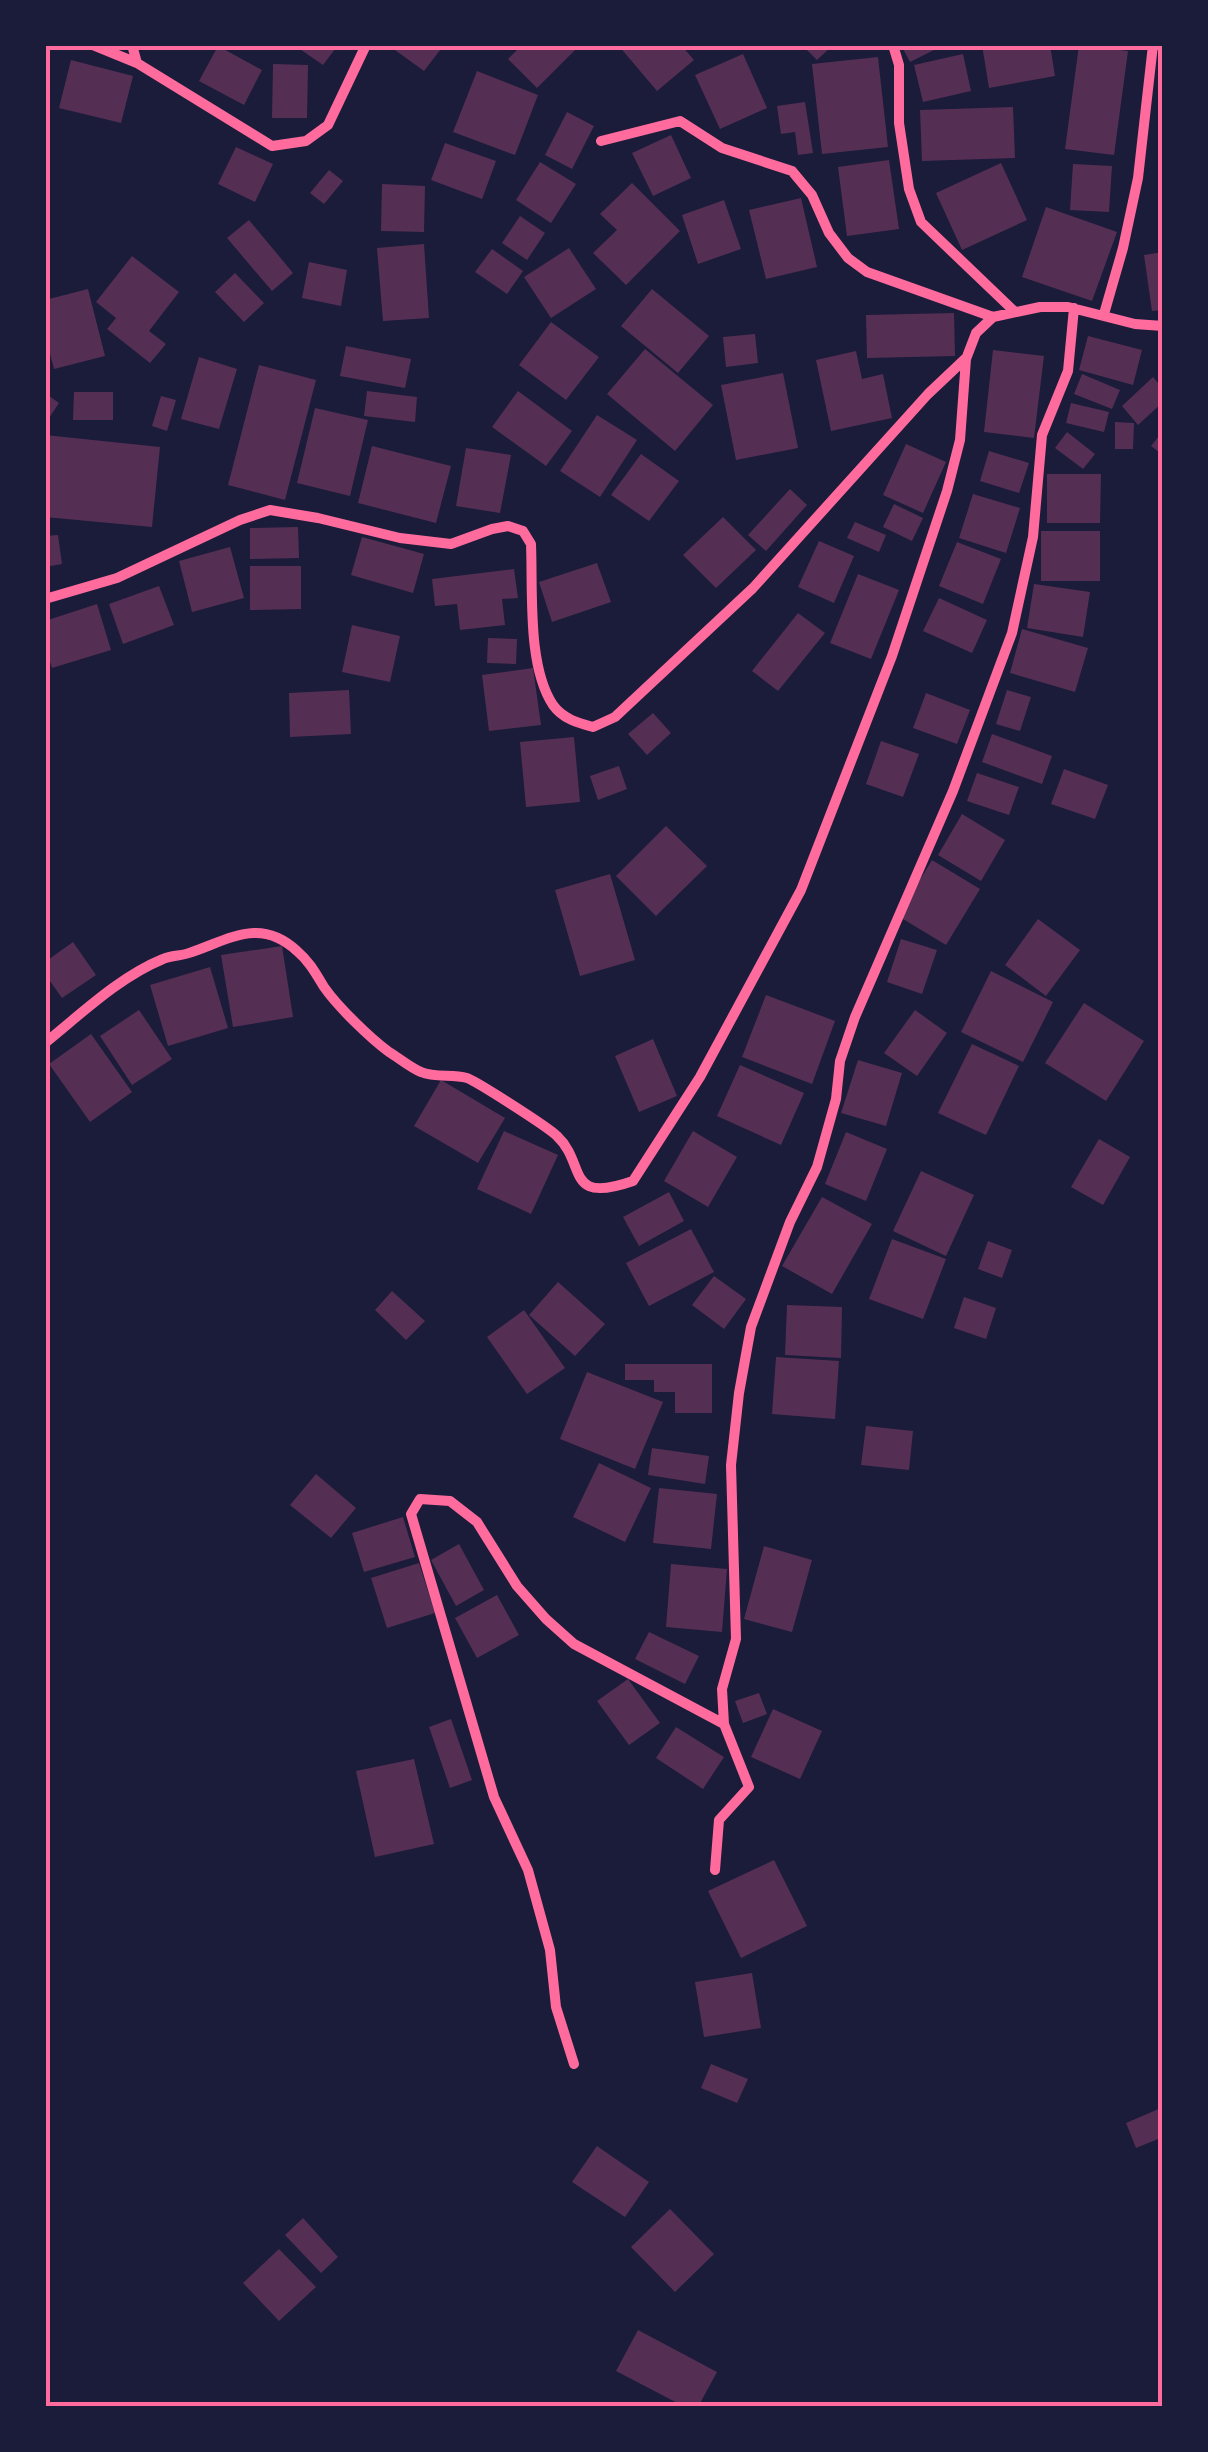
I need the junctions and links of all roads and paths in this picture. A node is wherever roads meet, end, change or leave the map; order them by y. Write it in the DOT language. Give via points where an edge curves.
graph roads {
  1 [pos="93,45"];
  2 [pos="132,45"];
  3 [pos="366,45"];
  4 [pos="893,45"];
  5 [pos="1153,45"];
  6 [pos="137,64"];
  7 [pos="601,142"];
  8 [pos="1074,308"];
  9 [pos="1014,312"];
  10 [pos="1104,314"];
  11 [pos="993,317"];
  12 [pos="1163,326"];
  13 [pos="966,359"];
  14 [pos="45,599"];
  15 [pos="45,1043"];
  16 [pos="724,1724"];
  17 [pos="716,1870"];
  18 [pos="574,2064"];
  1 -- 6 [label="street"];
  2 -- 6 [label="street"];
  3 -- 6 [label="street" via="328,124 306,142 272,146"];
  4 -- 9 [label="street" via="909,189 921,222"];
  5 -- 10 [label="street" via="1138,178"];
  7 -- 11 [label="street" via="680,121 722,148 792,171 812,195 829,234 867,272"];
  8 -- 9 [label="street"];
  8 -- 10 [label="street"];
  8 -- 16 [label="street" via="1068,371 1042,435 1033,536 1012,633 953,791 855,1018 818,1167 751,1327 731,1465 736,1640 722,1689"];
  9 -- 11 [label="street"];
  10 -- 12 [label="street"];
  11 -- 13 [label="street" via="976,333"];
  13 -- 14 [label="street" via="753,588 615,717 594,727 571,721 554,706 537,666 531,544 523,531 508,526 451,544 270,510 117,578"];
  13 -- 15 [label="street" via="960,440 947,490 892,656 801,890 700,1078 633,1182 594,1188 578,1178 559,1137 538,1123 469,1078 422,1073 385,1049 275,934 225,938 166,958"];
  16 -- 17 [label="street" via="749,1787 719,1820"];
  16 -- 18 [label="street" via="574,1644 517,1586 477,1522 450,1502 420,1499 411,1514 494,1797 528,1870"];
}
